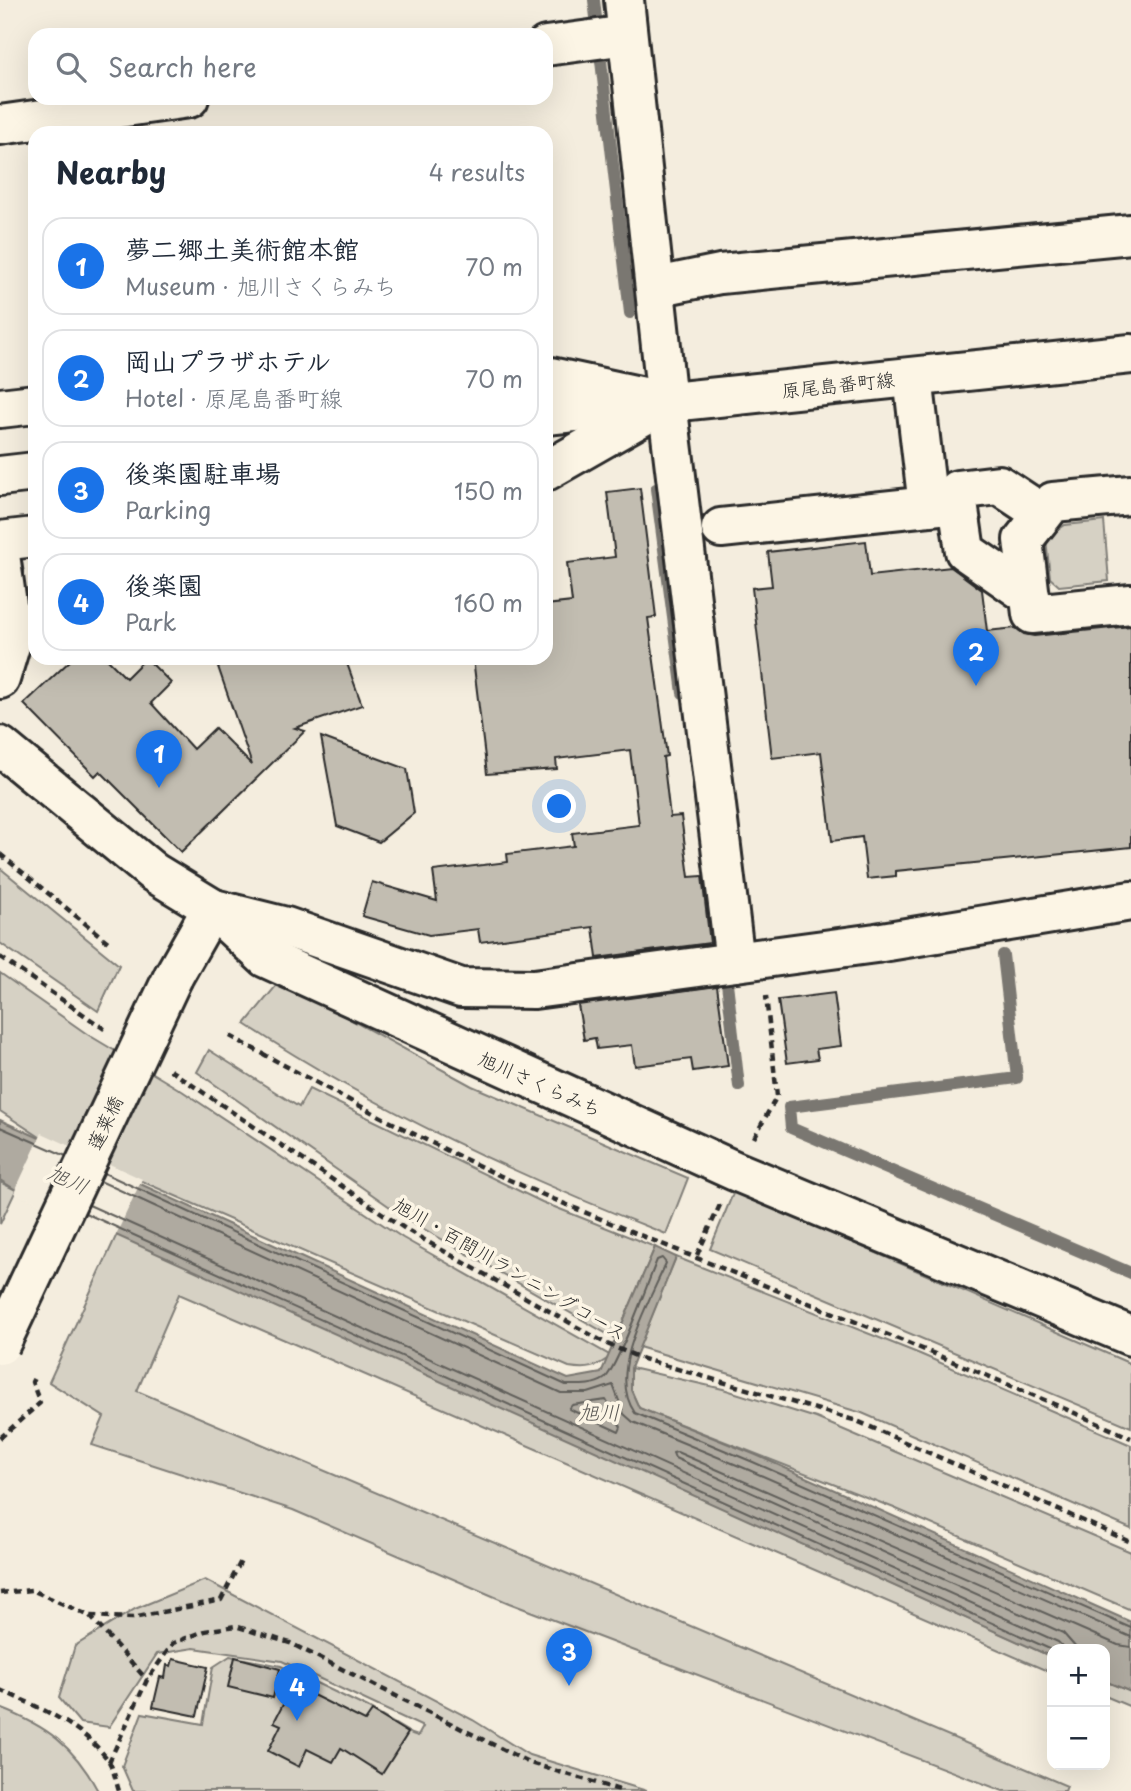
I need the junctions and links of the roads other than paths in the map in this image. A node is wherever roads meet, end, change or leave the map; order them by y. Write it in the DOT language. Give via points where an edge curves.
graph roads {
  1 [pos="612,28"];
  2 [pos="553,44"];
  3 [pos="140,105"];
  4 [pos="0,125"];
  5 [pos="1131,234"];
  6 [pos="656,287"];
  7 [pos="1131,354"];
  8 [pos="913,377"];
  9 [pos="553,378"];
  10 [pos="667,402"];
  11 [pos="28,405"];
  12 [pos="0,408"];
  13 [pos="553,414"];
  14 [pos="553,467"];
  15 [pos="28,473"];
  16 [pos="0,476"];
  17 [pos="1131,495"];
  18 [pos="943,504"];
  19 [pos="1043,514"];
  20 [pos="721,528"];
  21 [pos="28,538"];
  22 [pos="0,541"];
  23 [pos="0,555"];
  24 [pos="1030,596"];
  25 [pos="1131,604"];
  26 [pos="23,615"];
  27 [pos="0,679"];
  28 [pos="0,746"];
  29 [pos="1131,901"];
  30 [pos="212,908"];
  31 [pos="748,960"];
  32 [pos="1131,1336"];
  33 [pos="0,1345"];
  1 -- 2 [label="street"];
  1 -- 6 [label="street"];
  3 -- 4 [label="street"];
  5 -- 6 [label="street" via="720,274"];
  6 -- 10 [label="street"];
  7 -- 8 [label="street, 原尾島番町線"];
  8 -- 10 [label="street, 原尾島番町線"];
  8 -- 18 [label="street"];
  9 -- 10 [label="street"];
  10 -- 13 [label="street, 原尾島番町線"];
  10 -- 14 [label="street"];
  10 -- 31 [label="street"];
  11 -- 12 [label="street"];
  15 -- 16 [label="street"];
  17 -- 19 [label="street" via="1054,502"];
  18 -- 19 [label="street" via="957,490 999,485"];
  18 -- 20 [label="street"];
  18 -- 24 [label="street" via="965,551"];
  19 -- 24 [label="street" via="1023,540"];
  21 -- 22 [label="street"];
  23 -- 26 [label="street"];
  24 -- 25 [label="street" via="1032,614"];
  26 -- 27 [label="street"];
  28 -- 30 [label="street, 旭川さくらみち" via="153,872"];
  29 -- 31 [label="street"];
  30 -- 31 [label="street" via="286,927 461,988 534,989"];
  30 -- 32 [label="street, 旭川さくらみち" via="266,958 735,1171"];
  30 -- 33 [label="street, 蓬莱橋, bridge" via="173,977"];
}
